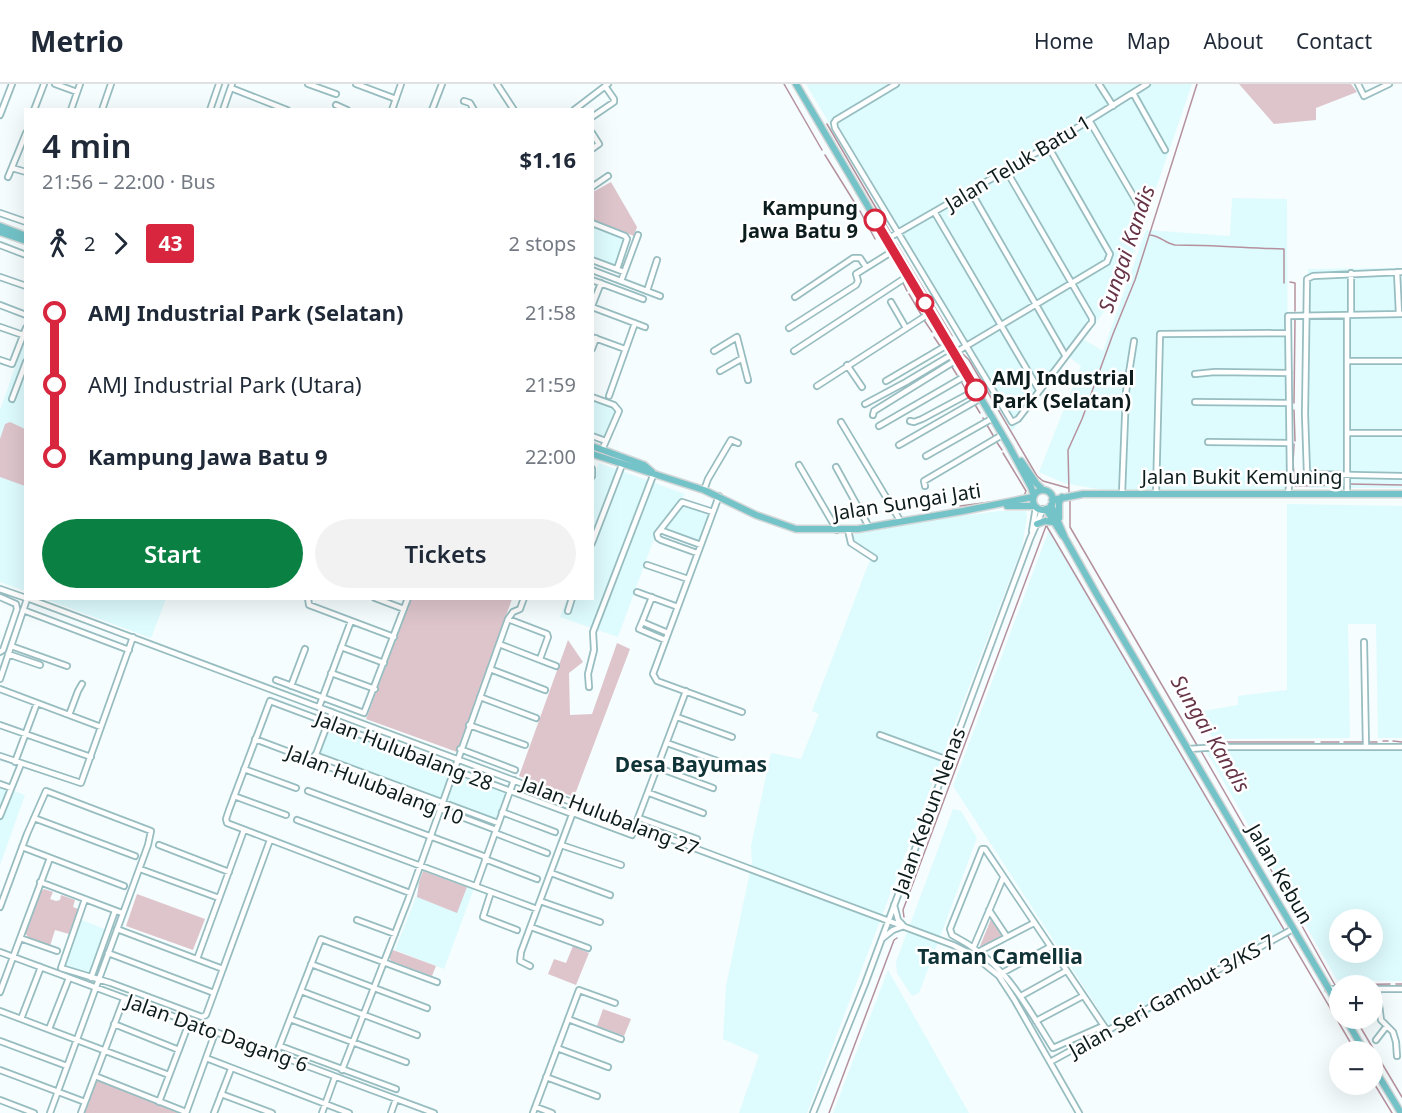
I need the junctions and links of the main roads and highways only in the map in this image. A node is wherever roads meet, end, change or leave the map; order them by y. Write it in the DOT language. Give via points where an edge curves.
graph roads {
  1 [pos="796,84"];
  2 [pos="0,226"];
  3 [pos="0,232"];
  4 [pos="24,235"];
  5 [pos="24,241"];
  6 [pos="1009,446"];
  7 [pos="594,447"];
  8 [pos="594,455"];
  9 [pos="653,473"];
  10 [pos="1045,491"];
  11 [pos="1402,494"];
  12 [pos="1083,495"];
  13 [pos="1033,496"];
  14 [pos="1062,497"];
  15 [pos="988,506"];
  16 [pos="1035,506"];
  17 [pos="1048,506"];
  18 [pos="1052,522"];
  19 [pos="1037,524"];
  20 [pos="1063,530"];
  21 [pos="1065,538"];
  22 [pos="1329,991"];
  23 [pos="1383,1083"];
  24 [pos="1401,1113"];
  1 -- 6 [label="main road"];
  2 -- 4 [label="main road"];
  3 -- 5 [label="main road"];
  6 -- 10 [label="main road"];
  6 -- 13 [label="main road"];
  7 -- 9 [label="main road, Jalan Sungai Jati" via="644,465"];
  8 -- 9 [label="main road, Jalan Sungai Jati"];
  9 -- 15 [label="main road, Jalan Sungai Jati" via="719,496 756,515 806,530 848,530"];
  10 -- 12 [label="main road, Jalan Bukit Kemuning"];
  10 -- 13 [label="main road"];
  10 -- 17 [label="main road"];
  11 -- 12 [label="main road, Jalan Bukit Kemuning"];
  12 -- 14 [label="main road, Jalan Bukit Kemuning"];
  13 -- 15 [label="main road, Jalan Sungai Jati"];
  13 -- 16 [label="main road"];
  14 -- 17 [label="main road, Jalan Bukit Kemuning"];
  14 -- 20 [label="main road" via="1058,510"];
  15 -- 16 [label="main road"];
  16 -- 17 [label="main road"];
  17 -- 18 [label="main road, Jalan Kebun"];
  17 -- 20 [label="main road, Jalan Kebun"];
  18 -- 19 [label="main road"];
  18 -- 21 [label="main road, Jalan Kebun"];
  20 -- 21 [label="main road, Jalan Kebun"];
  21 -- 22 [label="main road, Jalan Kebun" via="1192,748 1289,932"];
  23 -- 24 [label="main road"];
}
